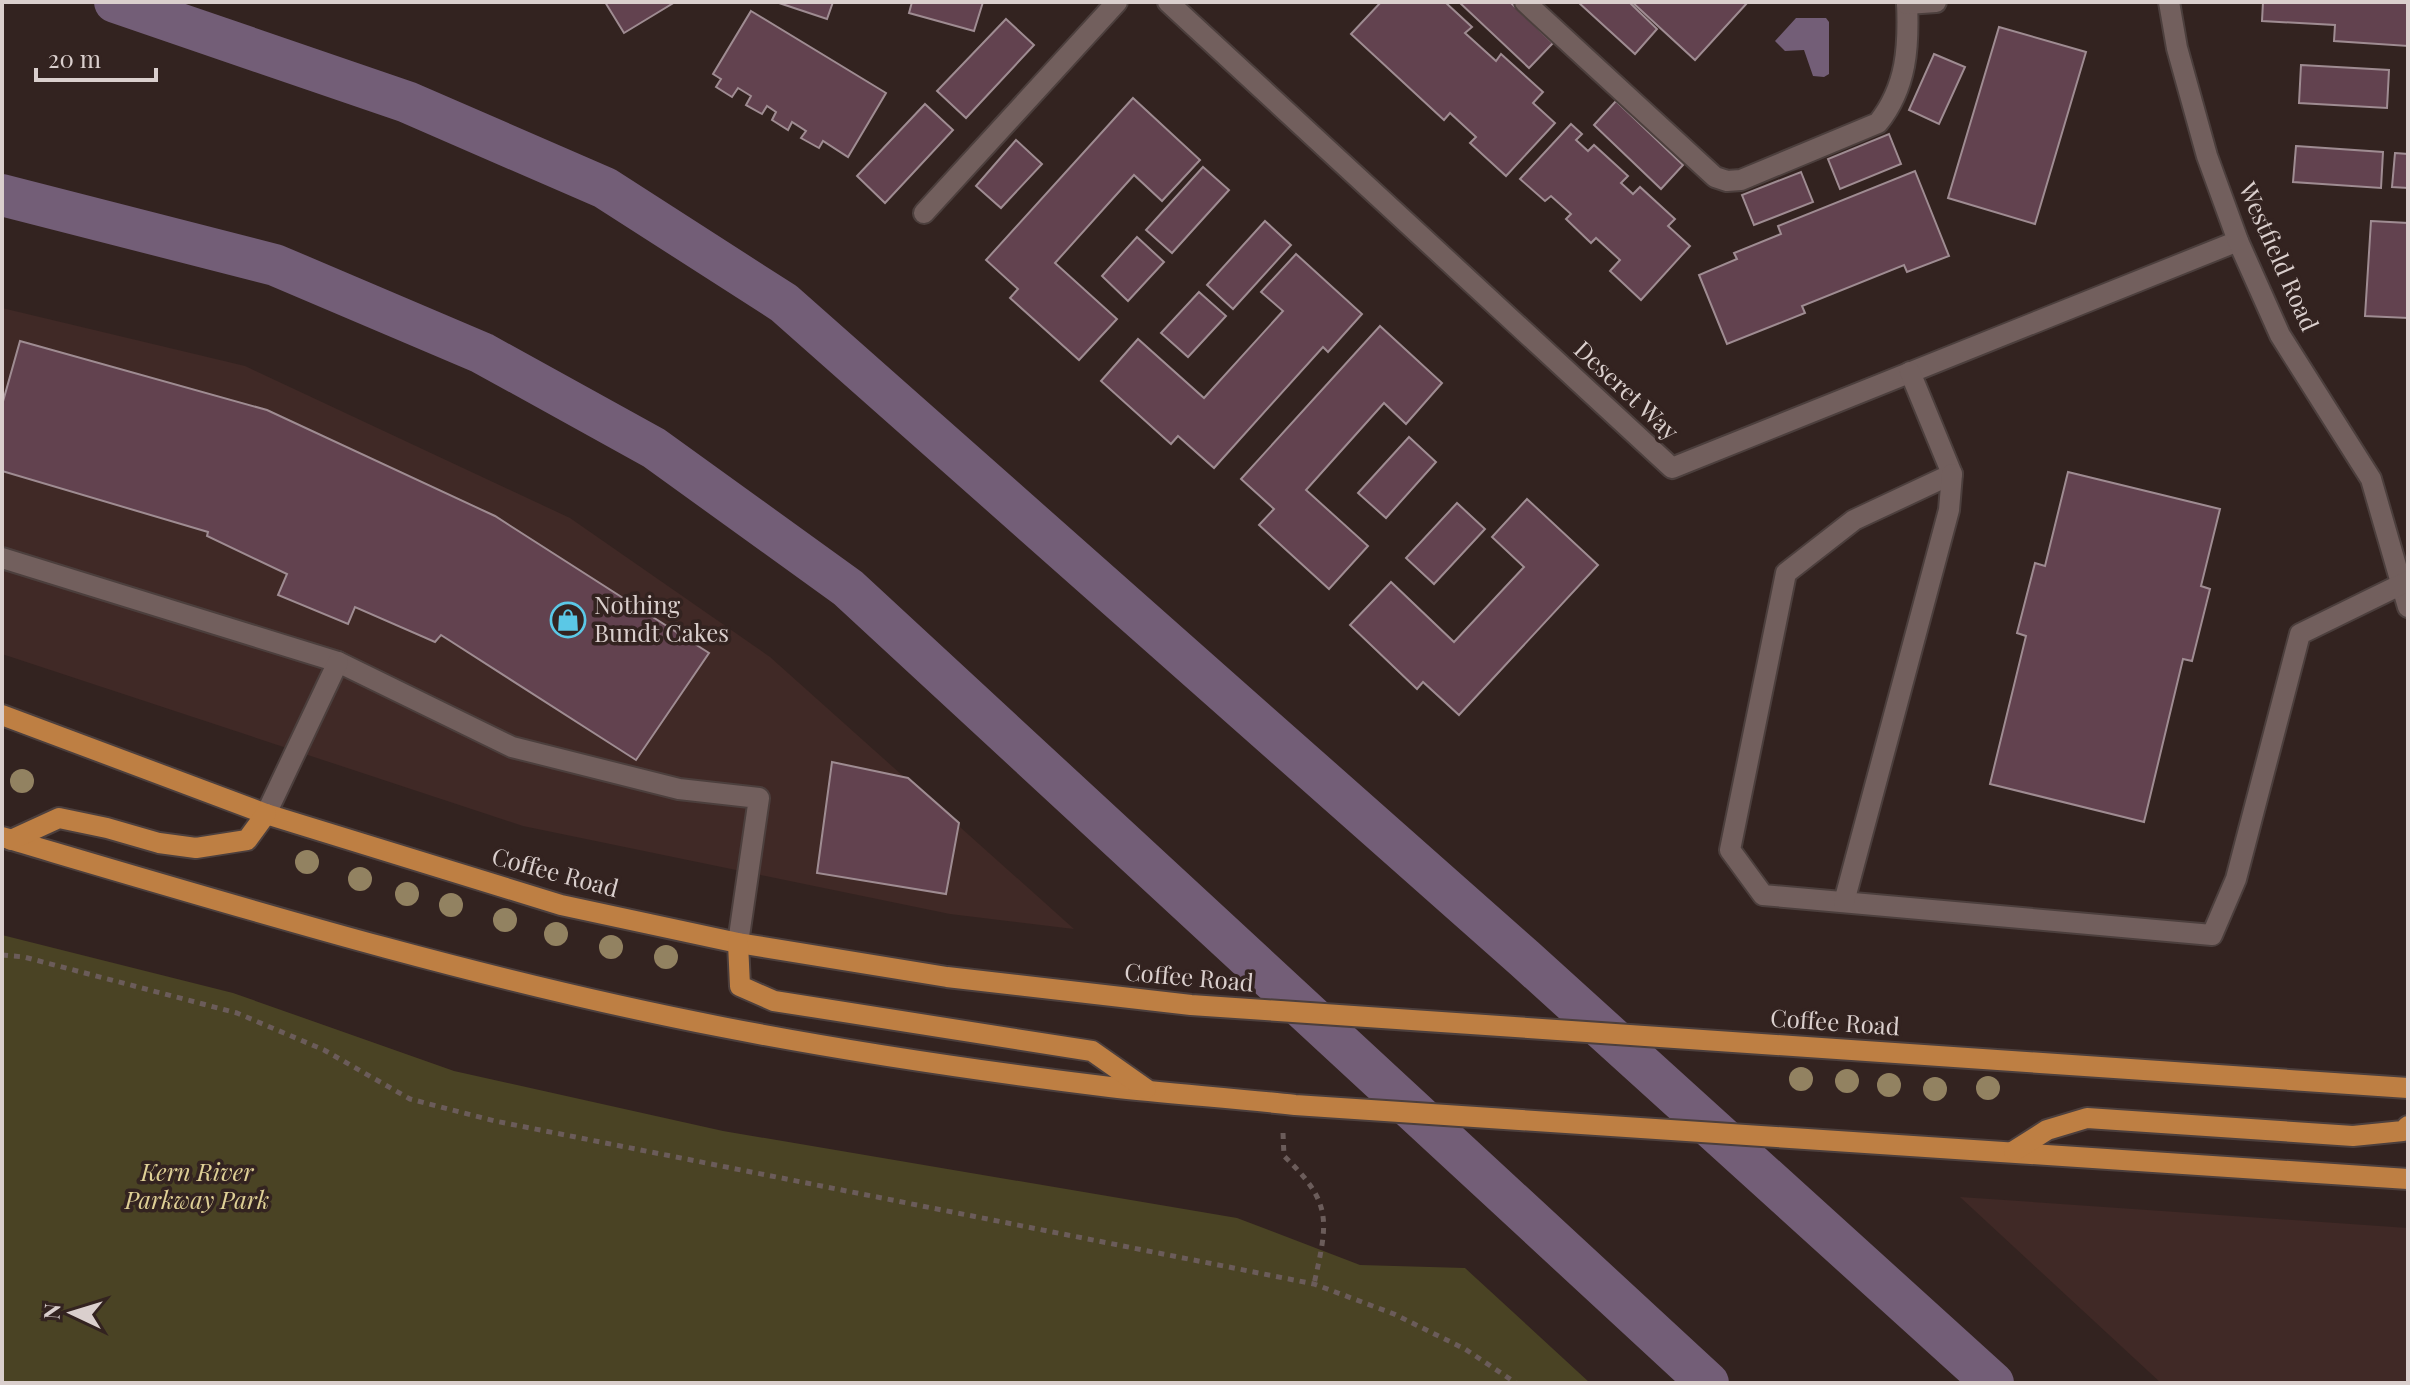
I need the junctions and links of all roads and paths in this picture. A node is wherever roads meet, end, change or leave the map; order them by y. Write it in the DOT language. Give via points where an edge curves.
graph roads {
  1 [pos="1117,2"];
  2 [pos="1168,2"];
  3 [pos="1525,2"];
  4 [pos="1936,2"];
  5 [pos="2169,2"];
  6 [pos="1907,3"];
  7 [pos="924,213"];
  8 [pos="2238,241"];
  9 [pos="1910,372"];
  10 [pos="1952,474"];
  11 [pos="2,558"];
  12 [pos="2404,582"];
  13 [pos="2408,607"];
  14 [pos="338,662"];
  15 [pos="2,715"];
  16 [pos="266,814"];
  17 [pos="7,838"];
  18 [pos="1844,902"];
  19 [pos="738,943"];
  20 [pos="2,955"];
  21 [pos="2408,1088"];
  22 [pos="1148,1091"];
  23 [pos="1289,1104"];
  24 [pos="2408,1126"];
  25 [pos="2014,1151"];
  26 [pos="2408,1179"];
  27 [pos="1314,1284"];
  28 [pos="1516,1383"];
  1 -- 7 [label="street"];
  2 -- 9 [label="street, Deseret Way" via="1672,468"];
  3 -- 6 [label="street" via="1715,177 1727,181 1741,180 1878,123 1900,86 1907,60"];
  4 -- 6 [label="street"];
  5 -- 8 [label="street, Westfield Road" via="2207,156"];
  8 -- 9 [label="street, Deseret Way"];
  8 -- 12 [label="street, Westfield Road" via="2280,335 2371,479"];
  9 -- 10 [label="street"];
  10 -- 18 [label="street" via="1949,510"];
  10 -- 18 [label="street" via="1854,520 1786,573 1730,850 1763,895"];
  11 -- 14 [label="street"];
  12 -- 13 [label="street, Westfield Road"];
  12 -- 18 [label="street" via="2300,634 2236,879 2212,935"];
  14 -- 16 [label="street"];
  14 -- 19 [label="street" via="512,747 679,789 759,798"];
  15 -- 16 [label="main road, Coffee Road"];
  16 -- 17 [label="main road" via="247,840 196,848 59,818"];
  16 -- 19 [label="main road, Coffee Road" via="561,905"];
  17 -- 22 [label="main road" via="532,986 722,1027 908,1059"];
  19 -- 21 [label="main road, Coffee Road" via="947,977 1191,1005"];
  19 -- 22 [label="main road" via="740,986 774,1001 1092,1051"];
  20 -- 27 [label="path" via="237,1013 324,1050 410,1099 495,1121"];
  22 -- 23 [label="main road"];
  23 -- 25 [label="main road"];
  23 -- 27 [label="path" via="1284,1156 1317,1193 1326,1222"];
  24 -- 25 [label="main road" via="2403,1131 2353,1136 2087,1118 2047,1130"];
  25 -- 26 [label="main road"];
  27 -- 28 [label="path" via="1394,1314 1465,1349"];
}
